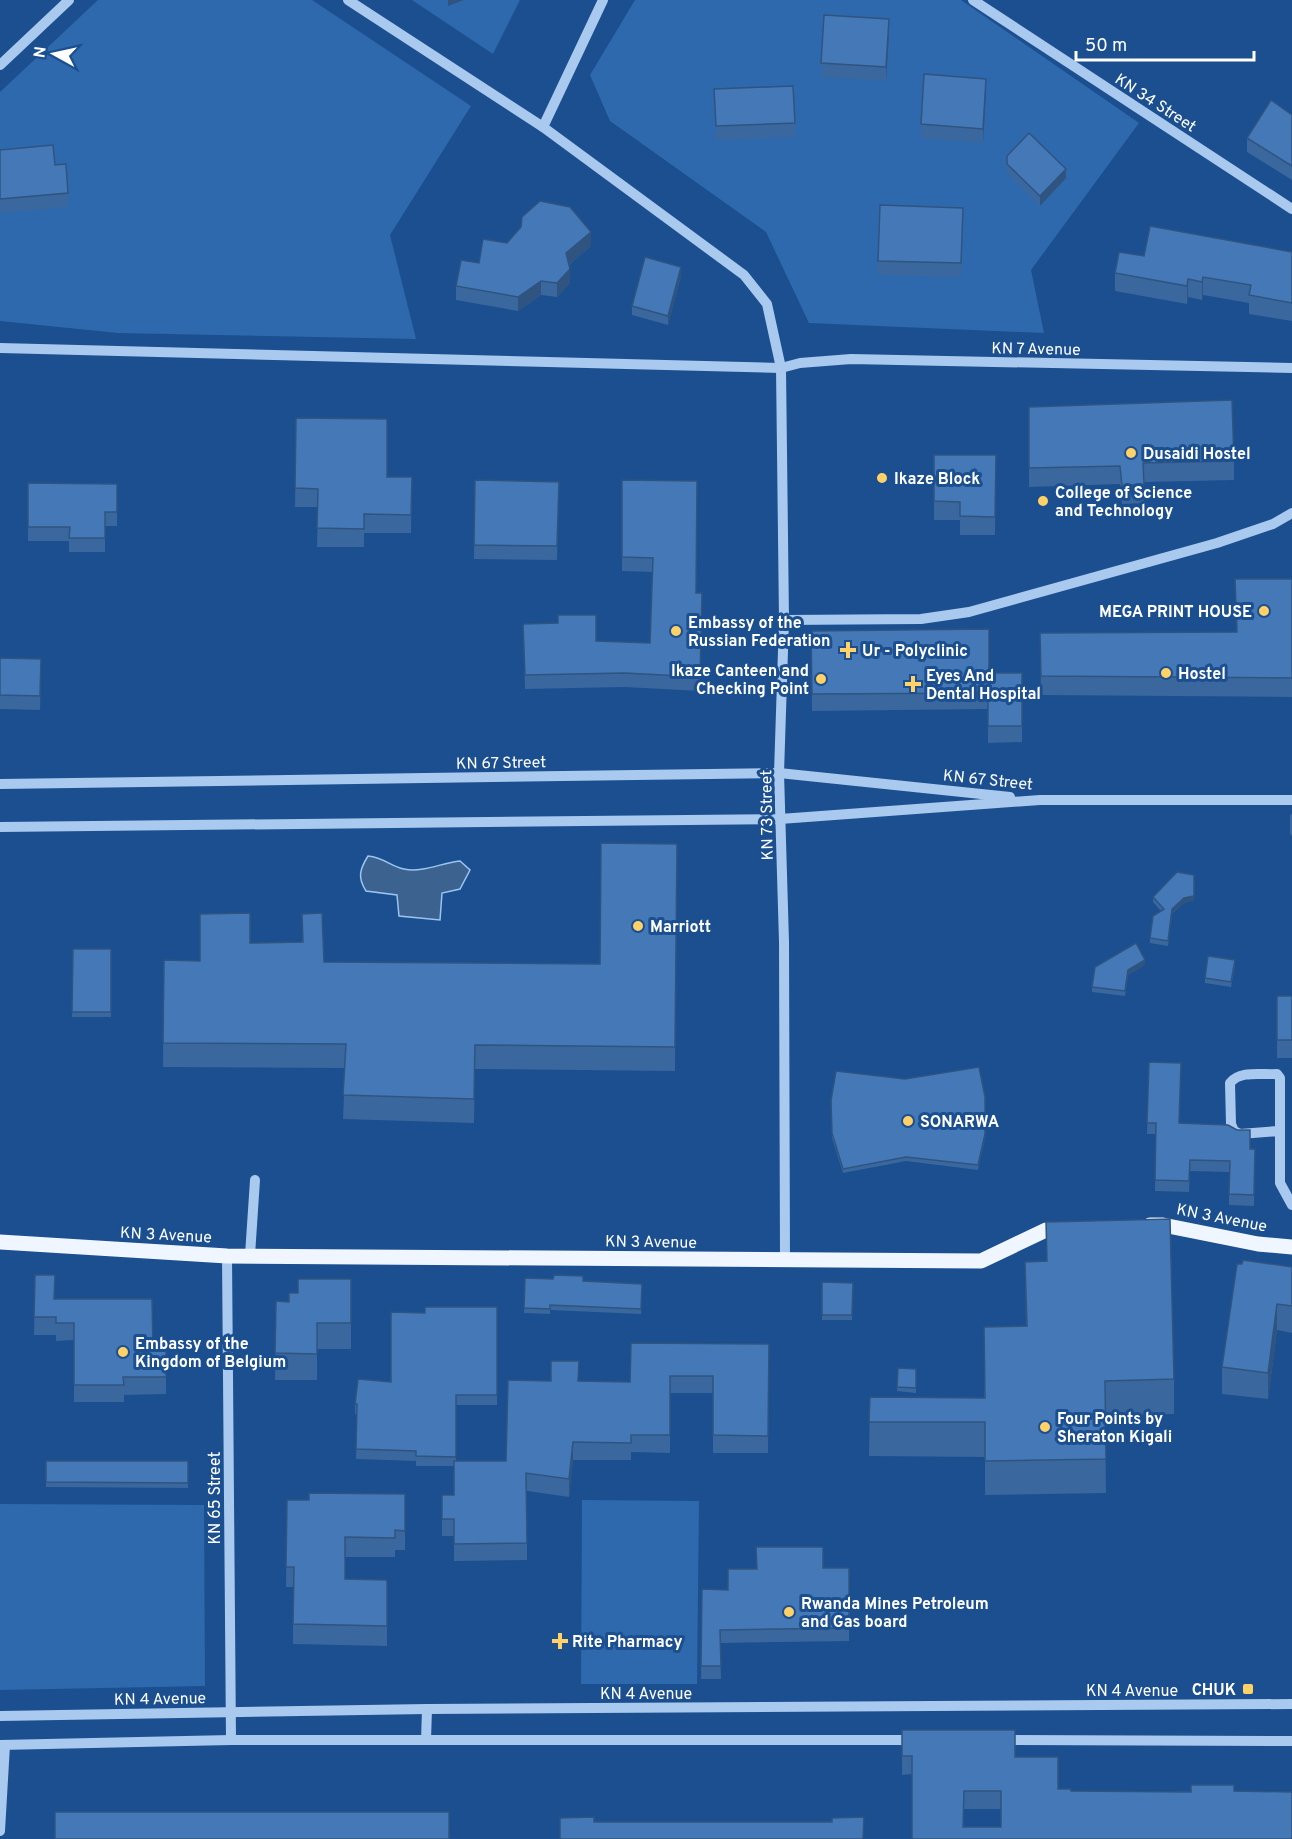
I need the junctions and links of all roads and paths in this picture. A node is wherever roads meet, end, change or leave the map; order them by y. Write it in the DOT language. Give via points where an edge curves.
graph roads {
  1 [pos="69,0"];
  2 [pos="348,0"];
  3 [pos="603,0"];
  4 [pos="973,0"];
  5 [pos="0,65"];
  6 [pos="543,127"];
  7 [pos="1292,209"];
  8 [pos="0,348"];
  9 [pos="781,368"];
  10 [pos="1292,368"];
  11 [pos="1292,513"];
  12 [pos="784,620"];
  13 [pos="779,773"];
  14 [pos="0,784"];
  15 [pos="1040,800"];
  16 [pos="1292,800"];
  17 [pos="780,819"];
  18 [pos="0,827"];
  19 [pos="1278,1131"];
  20 [pos="255,1180"];
  21 [pos="1292,1204"];
  22 [pos="1134,1226"];
  23 [pos="1080,1228"];
  24 [pos="0,1242"];
  25 [pos="1292,1247"];
  26 [pos="250,1255"];
  27 [pos="227,1256"];
  28 [pos="785,1261"];
  29 [pos="1292,1704"];
  30 [pos="427,1709"];
  31 [pos="230,1712"];
  32 [pos="0,1716"];
  33 [pos="231,1740"];
  34 [pos="426,1740"];
  35 [pos="929,1740"];
  36 [pos="988,1740"];
  37 [pos="1292,1741"];
  38 [pos="2,1745"];
  39 [pos="0,1831"];
  1 -- 5 [label="street"];
  2 -- 6 [label="street, KN 73 Street"];
  3 -- 6 [label="street"];
  4 -- 7 [label="street, KN 34 Street"];
  6 -- 9 [label="street, KN 73 Street" via="744,275 767,304"];
  8 -- 9 [label="street, KN 7 Avenue"];
  9 -- 10 [label="street, KN 7 Avenue" via="851,359"];
  9 -- 12 [label="street, KN 73 Street"];
  11 -- 12 [label="street" via="1273,524 1217,543 969,612 921,620"];
  12 -- 13 [label="street, KN 73 Street"];
  13 -- 14 [label="street, KN 67 Street"];
  13 -- 15 [label="street, KN 67 Street"];
  13 -- 17 [label="street, KN 73 Street"];
  15 -- 16 [label="street"];
  15 -- 17 [label="street, KN 67 Street"];
  17 -- 18 [label="street, KN 67 Street"];
  17 -- 28 [label="street, KN 73 Street"];
  19 -- 19 [label="street" via="1234,1131 1230,1083 1234,1078 1276,1074 1280,1078"];
  19 -- 21 [label="street" via="1280,1183"];
  20 -- 26 [label="street"];
  22 -- 25 [label="main road, KN 3 Avenue" via="1162,1225"];
  23 -- 28 [label="main road, KN 3 Avenue" via="1046,1230 981,1261"];
  24 -- 27 [label="main road, KN 3 Avenue"];
  26 -- 27 [label="main road, KN 3 Avenue"];
  26 -- 28 [label="main road, KN 3 Avenue"];
  27 -- 31 [label="street, KN 65 Street"];
  29 -- 30 [label="street, KN 4 Avenue"];
  30 -- 31 [label="street, KN 4 Avenue"];
  30 -- 34 [label="street"];
  31 -- 32 [label="street, KN 4 Avenue"];
  31 -- 33 [label="street, KN 65 Street"];
  33 -- 34 [label="street"];
  33 -- 38 [label="street"];
  34 -- 35 [label="street"];
  36 -- 37 [label="street"];
  38 -- 39 [label="street"];
}
